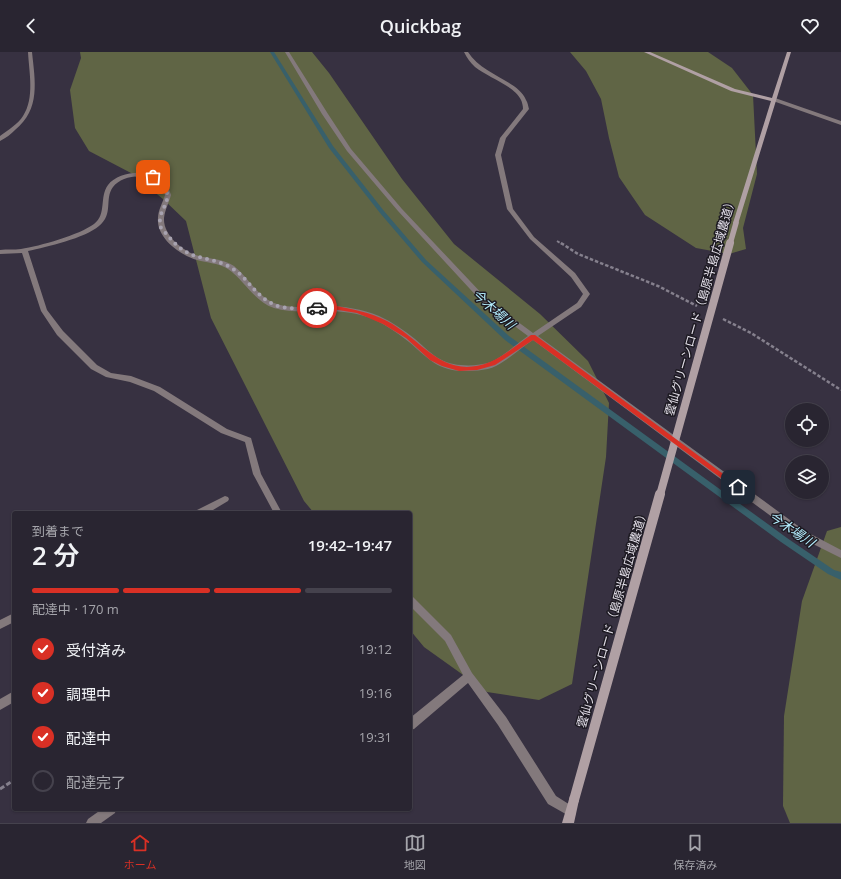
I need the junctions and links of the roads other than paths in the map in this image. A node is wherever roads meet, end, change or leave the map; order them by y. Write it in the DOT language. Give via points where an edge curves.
graph roads {
  1 [pos="30,52"];
  2 [pos="287,52"];
  3 [pos="466,52"];
  4 [pos="646,52"];
  5 [pos="789,52"];
  6 [pos="775,100"];
  7 [pos="841,123"];
  8 [pos="0,139"];
  9 [pos="24,250"];
  10 [pos="0,252"];
  11 [pos="530,338"];
  12 [pos="225,499"];
  13 [pos="204,511"];
  14 [pos="277,511"];
  15 [pos="841,554"];
  16 [pos="412,602"];
  17 [pos="12,618"];
  18 [pos="0,625"];
  19 [pos="469,676"];
  20 [pos="12,697"];
  21 [pos="0,705"];
  22 [pos="412,723"];
  23 [pos="108,811"];
  24 [pos="571,812"];
  25 [pos="92,823"];
  26 [pos="568,823"];
  1 -- 8 [label="street" via="32,100 29,109 18,124"];
  2 -- 11 [label="street" via="349,150 400,210 484,300"];
  3 -- 11 [label="street" via="479,68 517,91 524,99 526,109 503,138 498,155 510,209 532,238 573,275 587,294 579,305"];
  4 -- 6 [label="street" via="733,90"];
  5 -- 6 [label="street, 雲仙グリーンロード（島原半島広域農道）"];
  6 -- 7 [label="street"];
  6 -- 24 [label="street, 雲仙グリーンロード（島原半島広域農道）, bridge" via="736,223"];
  9 -- 10 [label="street"];
  9 -- 11 [label="street" via="83,233 97,225 104,217 107,192 111,184 130,176 142,175 160,181 166,189 168,195 161,218 162,228 178,248 192,256 228,266 242,276 260,297 276,306 332,307 358,312 385,322 432,359 459,369 493,364"];
  9 -- 14 [label="street" via="44,311 60,333 94,367 109,375 131,378 157,389 224,431 248,440 257,474"];
  11 -- 15 [label="street" via="802,534"];
  12 -- 13 [label="street"];
  16 -- 19 [label="street" via="448,638"];
  17 -- 18 [label="street"];
  19 -- 22 [label="street"];
  19 -- 24 [label="street" via="502,721 552,800"];
  20 -- 21 [label="street"];
  23 -- 25 [label="street"];
  24 -- 26 [label="street, 雲仙グリーンロード（島原半島広域農道）"];
}
